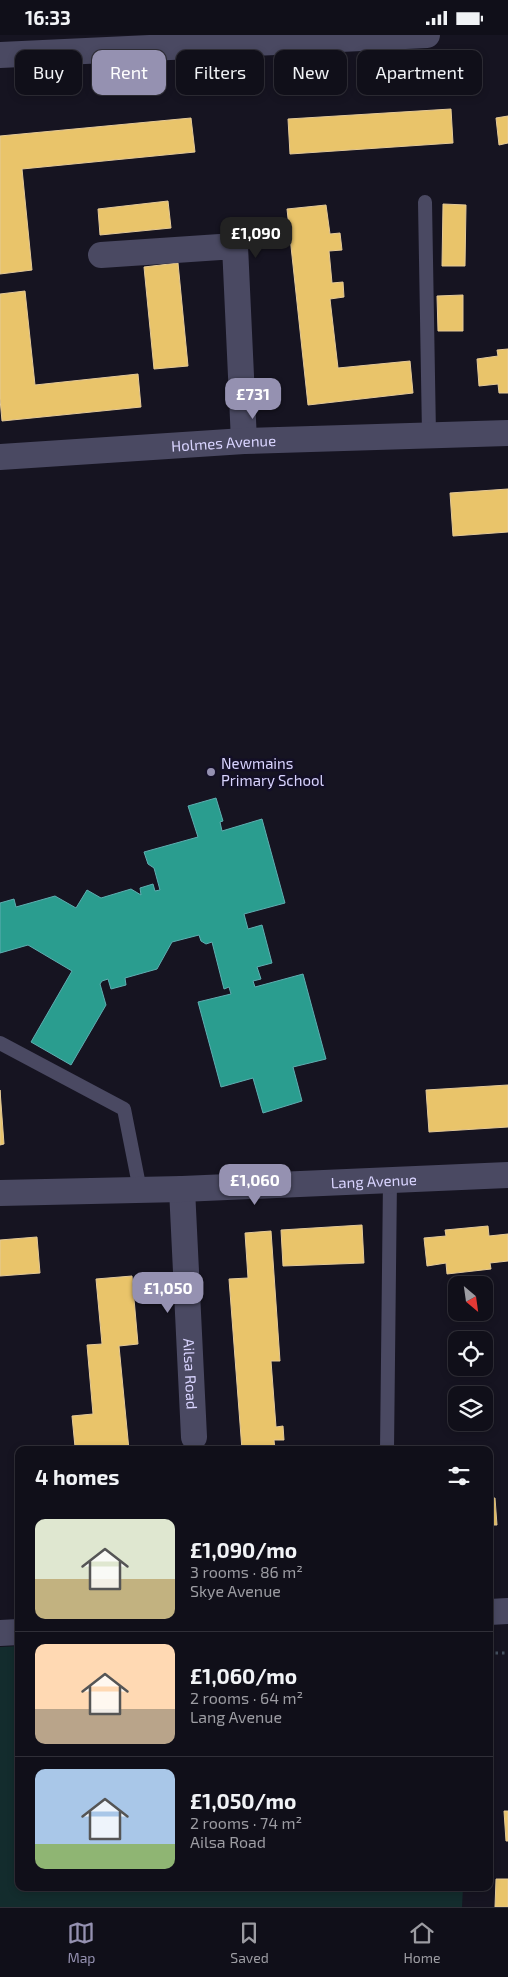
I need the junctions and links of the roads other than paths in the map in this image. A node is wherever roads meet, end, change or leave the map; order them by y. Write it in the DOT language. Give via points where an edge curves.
graph roads {
  1 [pos="427,35"];
  2 [pos="291,39"];
  3 [pos="0,55"];
  4 [pos="425,202"];
  5 [pos="101,255"];
  6 [pos="508,433"];
  7 [pos="429,434"];
  8 [pos="244,441"];
  9 [pos="0,457"];
  10 [pos="0,1043"];
  11 [pos="508,1175"];
  12 [pos="390,1179"];
  13 [pos="182,1189"];
  14 [pos="140,1190"];
  15 [pos="0,1193"];
  16 [pos="194,1437"];
  17 [pos="387,1446"];
  18 [pos="508,1611"];
  19 [pos="493,1612"];
  20 [pos="15,1632"];
  21 [pos="0,1633"];
  1 -- 2 [label="street"];
  2 -- 3 [label="street"];
  4 -- 7 [label="lane"];
  5 -- 8 [label="street" via="235,246"];
  6 -- 7 [label="street, Holmes Avenue"];
  7 -- 8 [label="street, Holmes Avenue"];
  8 -- 9 [label="street, Holmes Avenue"];
  10 -- 14 [label="lane" via="124,1109"];
  11 -- 12 [label="street, Lang Avenue"];
  12 -- 13 [label="street, Lang Avenue"];
  12 -- 17 [label="lane"];
  13 -- 14 [label="street, Lang Avenue"];
  13 -- 16 [label="street, Ailsa Road"];
  14 -- 15 [label="street, Lang Avenue"];
  18 -- 19 [label="street"];
  20 -- 21 [label="street"];
}
